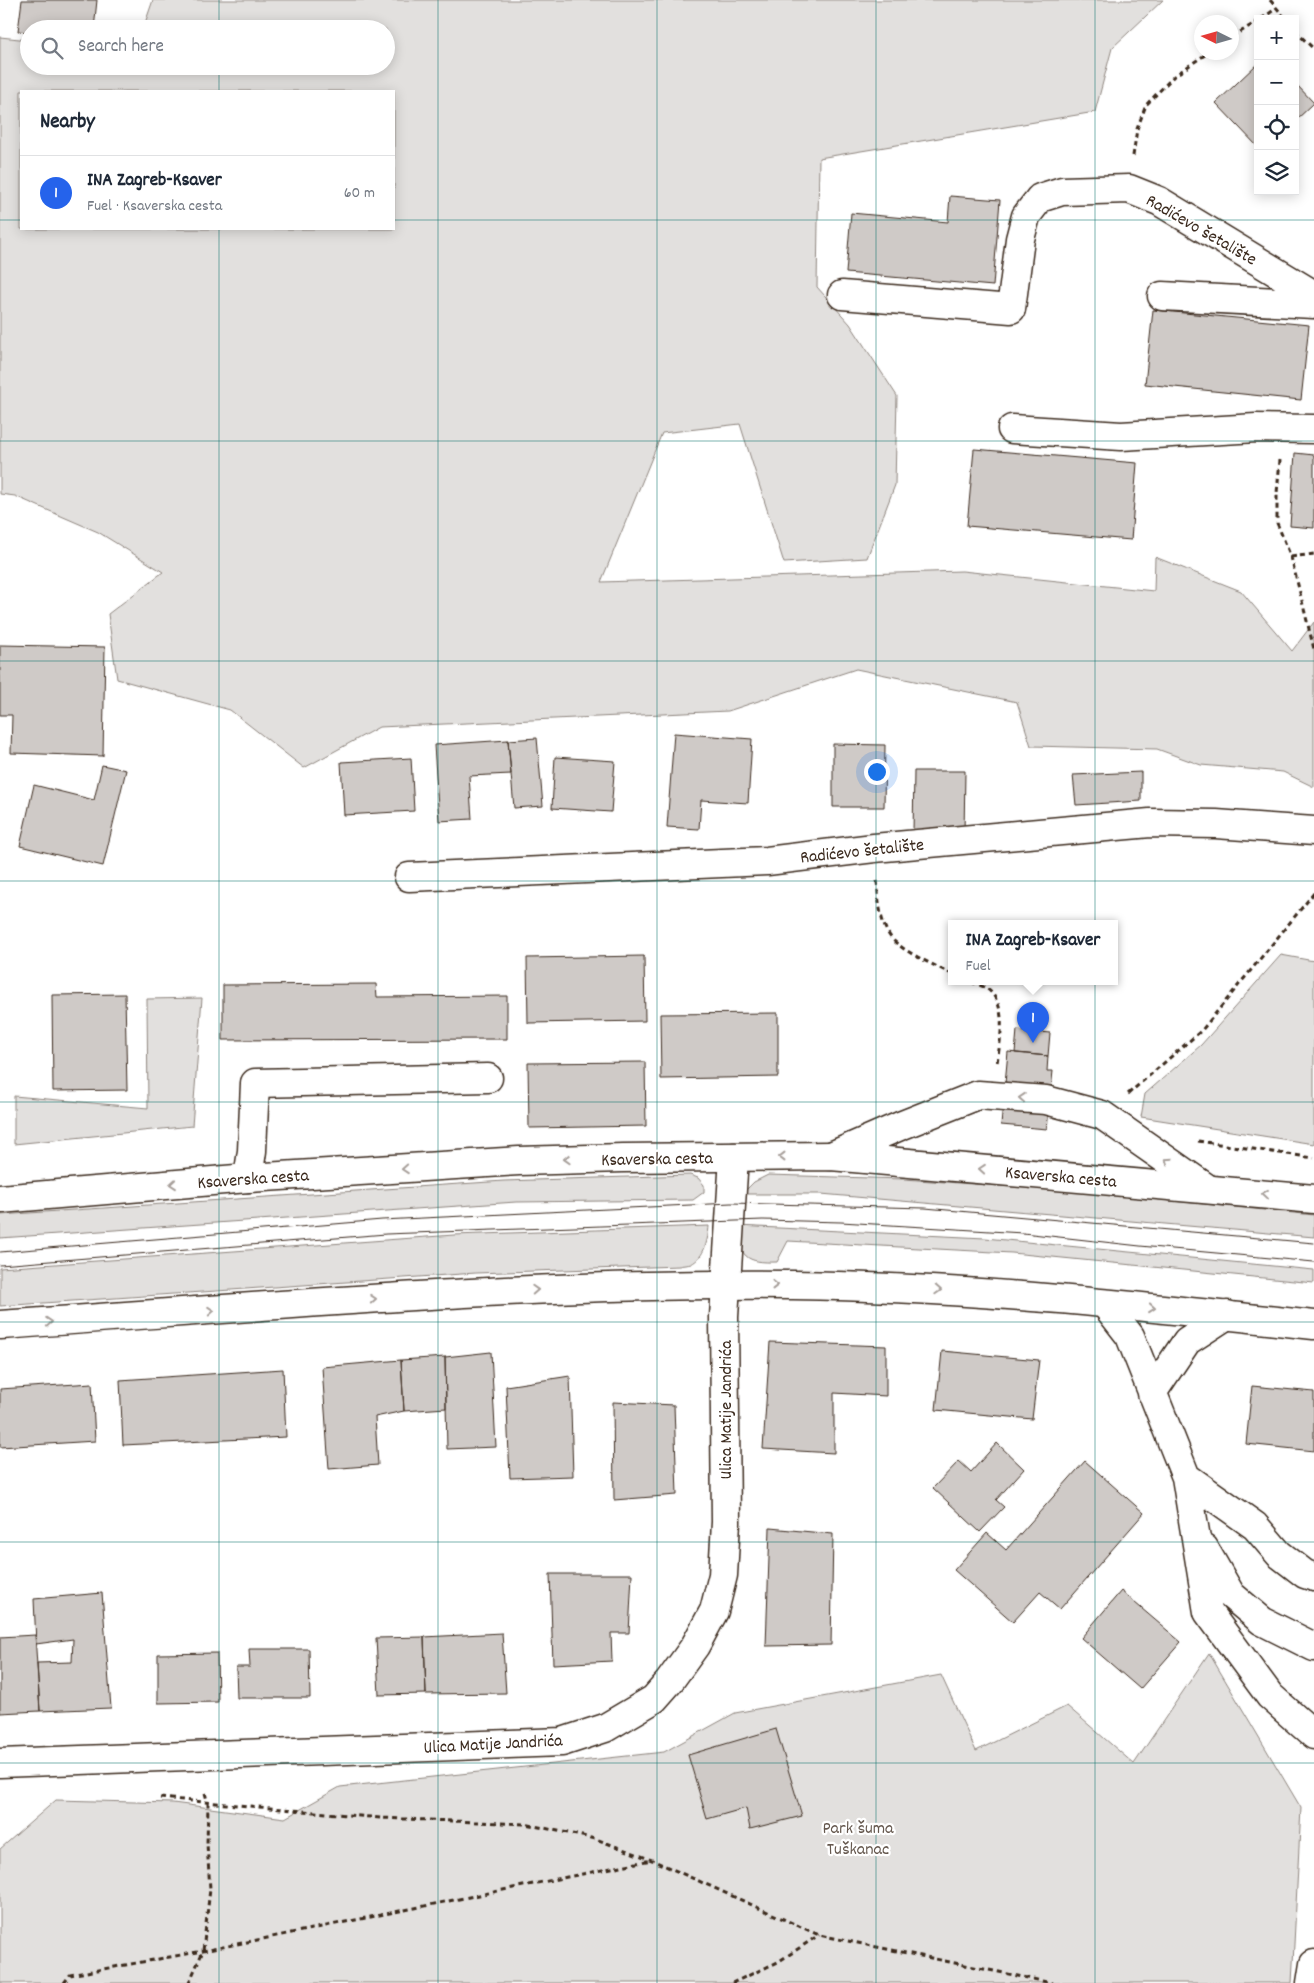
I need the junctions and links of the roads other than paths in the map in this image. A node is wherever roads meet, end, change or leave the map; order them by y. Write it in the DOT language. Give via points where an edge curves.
graph roads {
  1 [pos="842,295"];
  2 [pos="1314,295"];
  3 [pos="1162,296"];
  4 [pos="1314,304"];
  5 [pos="1012,429"];
  6 [pos="1314,429"];
  7 [pos="1314,831"];
  8 [pos="409,877"];
  9 [pos="488,1078"];
  10 [pos="831,1156"];
  11 [pos="734,1157"];
  12 [pos="248,1178"];
  13 [pos="1208,1188"];
  14 [pos="0,1199"];
  15 [pos="1314,1199"];
  16 [pos="726,1286"];
  17 [pos="1105,1304"];
  18 [pos="1227,1315"];
  19 [pos="0,1325"];
  20 [pos="1314,1325"];
  21 [pos="1152,1393"];
  22 [pos="1186,1477"];
  23 [pos="1194,1529"];
  24 [pos="1314,1577"];
  25 [pos="1314,1647"];
  26 [pos="1314,1735"];
  27 [pos="0,1763"];
  28 [pos="1314,1964"];
  29 [pos="1310,1983"];
  1 -- 2 [label="street, Radićevo šetalište" via="1010,309 1026,216 1040,198 1062,191 1129,189 1159,201"];
  3 -- 4 [label="street"];
  5 -- 6 [label="street" via="1122,436 1256,428"];
  7 -- 8 [label="street, Radićevo šetalište" via="1150,823 767,860"];
  9 -- 12 [label="street" via="255,1083"];
  10 -- 11 [label="street, Ksaverska cesta, one-way"];
  13 -- 10 [label="street, Ksaverska cesta, one-way"];
  13 -- 10 [label="street, one-way" via="1102,1115 1046,1100 978,1095"];
  11 -- 12 [label="street, Ksaverska cesta, one-way" via="519,1161"];
  11 -- 16 [label="street, Ulica Matije Jandrića"];
  12 -- 14 [label="street, Ksaverska cesta, one-way"];
  15 -- 13 [label="street, Ksaverska cesta, one-way"];
  16 -- 17 [label="street, one-way" via="852,1286 1029,1296"];
  19 -- 16 [label="street, one-way" via="558,1288"];
  16 -- 27 [label="street, Ulica Matije Jandrića" via="723,1575 714,1611 695,1646 669,1682 642,1707 605,1728 562,1742"];
  17 -- 18 [label="street, one-way"];
  17 -- 21 [label="street" via="1130,1336"];
  18 -- 20 [label="street"];
  18 -- 21 [label="street" via="1187,1341"];
  21 -- 22 [label="street"];
  22 -- 23 [label="street"];
  22 -- 24 [label="street" via="1255,1526 1279,1554"];
  23 -- 25 [label="street" via="1231,1595 1262,1621"];
  23 -- 26 [label="street" via="1208,1612 1270,1696"];
  28 -- 29 [label="street"];
}
